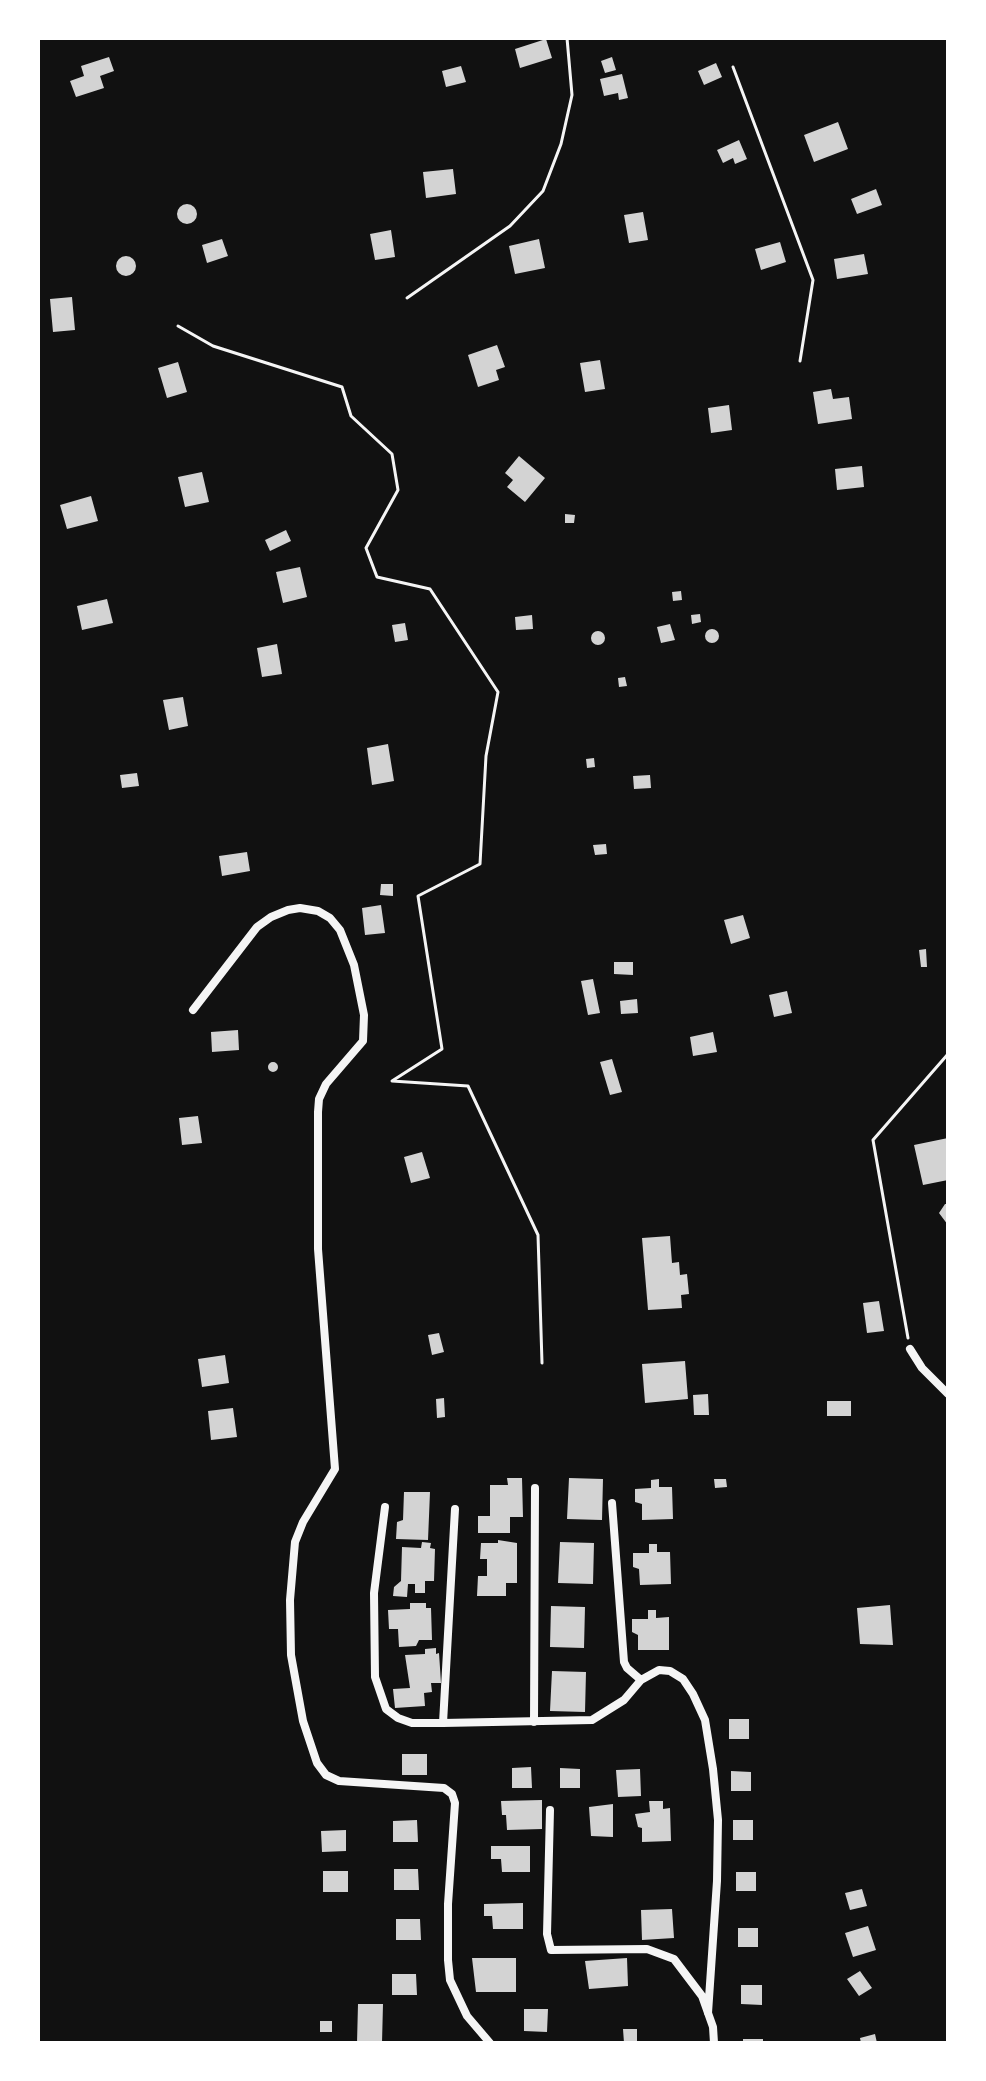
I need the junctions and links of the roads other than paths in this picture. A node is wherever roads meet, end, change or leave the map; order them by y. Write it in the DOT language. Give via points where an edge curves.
graph roads {
  1 [pos="193,1010"];
  2 [pos="910,1349"];
  3 [pos="948,1394"];
  4 [pos="535,1488"];
  5 [pos="612,1503"];
  6 [pos="385,1507"];
  7 [pos="455,1509"];
  8 [pos="641,1680"];
  9 [pos="534,1722"];
  10 [pos="443,1723"];
  11 [pos="550,1810"];
  12 [pos="708,2013"];
  13 [pos="490,2043"];
  14 [pos="714,2043"];
  1 -- 13 [label="street" via="257,927 271,917 300,908 318,911 340,930 364,1015 363,1041 326,1084 318,1112 318,1249 335,1469 295,1542 291,1655 303,1721 326,1775 339,1781 444,1788 452,1794 450,1980 467,2016"];
  2 -- 3 [label="street"];
  4 -- 9 [label="street"];
  5 -- 8 [label="street" via="624,1662"];
  6 -- 10 [label="street" via="374,1593 380,1698 398,1718"];
  7 -- 10 [label="street"];
  8 -- 9 [label="street" via="599,1717"];
  8 -- 12 [label="street" via="659,1670 683,1679 705,1720 718,1820"];
  9 -- 10 [label="street"];
  11 -- 12 [label="street" via="551,1950 662,1953 674,1959"];
  12 -- 14 [label="street"];
}
